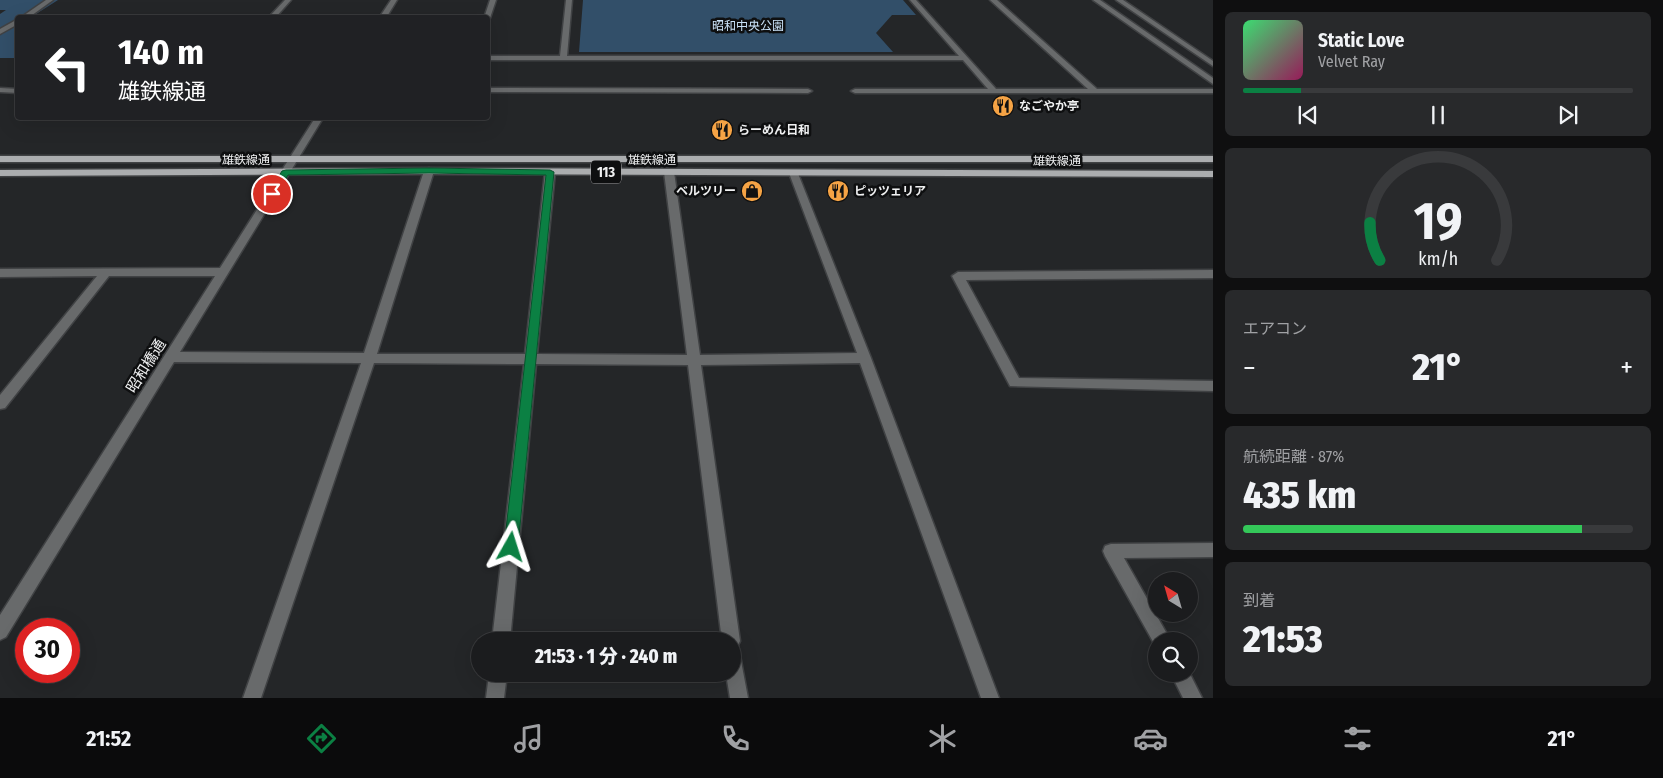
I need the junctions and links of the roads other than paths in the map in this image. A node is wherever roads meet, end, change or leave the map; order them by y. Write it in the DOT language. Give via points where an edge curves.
graph roads {
  1 [pos="50,0"];
  2 [pos="288,0"];
  3 [pos="394,0"];
  4 [pos="493,0"];
  5 [pos="569,0"];
  6 [pos="913,0"];
  7 [pos="993,0"];
  8 [pos="1096,0"];
  9 [pos="1119,0"];
  10 [pos="27,15"];
  11 [pos="274,15"];
  12 [pos="384,15"];
  13 [pos="488,15"];
  14 [pos="15,23"];
  15 [pos="0,32"];
  16 [pos="490,58"];
  17 [pos="965,58"];
  18 [pos="563,59"];
  19 [pos="1213,64"];
  20 [pos="1213,82"];
  21 [pos="0,90"];
  22 [pos="15,90"];
  23 [pos="490,90"];
  24 [pos="993,90"];
  25 [pos="1096,90"];
  26 [pos="808,91"];
  27 [pos="855,91"];
  28 [pos="1213,91"];
  29 [pos="318,120"];
  30 [pos="0,159"];
  31 [pos="294,159"];
  32 [pos="1213,159"];
  33 [pos="429,171"];
  34 [pos="550,172"];
  35 [pos="669,172"];
  36 [pos="0,173"];
  37 [pos="286,173"];
  38 [pos="794,173"];
  39 [pos="1213,174"];
  40 [pos="106,272"];
  41 [pos="224,272"];
  42 [pos="0,273"];
  43 [pos="1213,274"];
  44 [pos="171,356"];
  45 [pos="865,358"];
  46 [pos="369,359"];
  47 [pos="531,359"];
  48 [pos="694,360"];
  49 [pos="1213,386"];
  50 [pos="0,404"];
  51 [pos="1213,550"];
  52 [pos="0,631"];
  53 [pos="502,632"];
  54 [pos="730,632"];
  55 [pos="1157,632"];
  56 [pos="497,682"];
  57 [pos="737,682"];
  58 [pos="1185,682"];
  59 [pos="252,698"];
  60 [pos="495,698"];
  61 [pos="739,698"];
  62 [pos="990,698"];
  63 [pos="1194,698"];
  1 -- 10 [label="street"];
  2 -- 11 [label="street"];
  3 -- 12 [label="street"];
  4 -- 13 [label="street"];
  5 -- 18 [label="street"];
  6 -- 17 [label="street"];
  7 -- 25 [label="street"];
  8 -- 20 [label="street"];
  9 -- 19 [label="street"];
  14 -- 15 [label="street"];
  16 -- 18 [label="street"];
  17 -- 18 [label="street"];
  17 -- 24 [label="street"];
  21 -- 22 [label="street"];
  23 -- 26 [label="street"];
  24 -- 25 [label="street"];
  24 -- 27 [label="street"];
  25 -- 28 [label="street"];
  29 -- 31 [label="street, 昭和橋通"];
  30 -- 31 [label="main road, 雄鉄線通 / 113"];
  31 -- 32 [label="main road, 雄鉄線通 / 113"];
  31 -- 37 [label="street, 昭和橋通"];
  33 -- 34 [label="main road, 雄鉄線通 / 113"];
  33 -- 37 [label="main road, 雄鉄線通 / 113"];
  33 -- 46 [label="street"];
  34 -- 35 [label="main road, 雄鉄線通 / 113"];
  34 -- 47 [label="street"];
  35 -- 38 [label="main road, 雄鉄線通 / 113"];
  35 -- 48 [label="street"];
  36 -- 37 [label="main road, 雄鉄線通 / 113"];
  37 -- 41 [label="street, 昭和橋通"];
  38 -- 39 [label="main road, 雄鉄線通 / 113"];
  38 -- 45 [label="street"];
  40 -- 41 [label="street"];
  40 -- 42 [label="street"];
  40 -- 50 [label="street"];
  41 -- 44 [label="street, 昭和橋通"];
  43 -- 49 [label="street" via="958,276 1016,383"];
  44 -- 46 [label="street"];
  44 -- 52 [label="street, 昭和橋通"];
  45 -- 48 [label="street"];
  45 -- 62 [label="street"];
  46 -- 47 [label="street"];
  46 -- 59 [label="street"];
  47 -- 48 [label="street"];
  47 -- 53 [label="street"];
  48 -- 54 [label="street"];
  51 -- 55 [label="street" via="1110,550"];
  56 -- 60 [label="street"];
  57 -- 61 [label="street"];
  58 -- 63 [label="street"];
}
